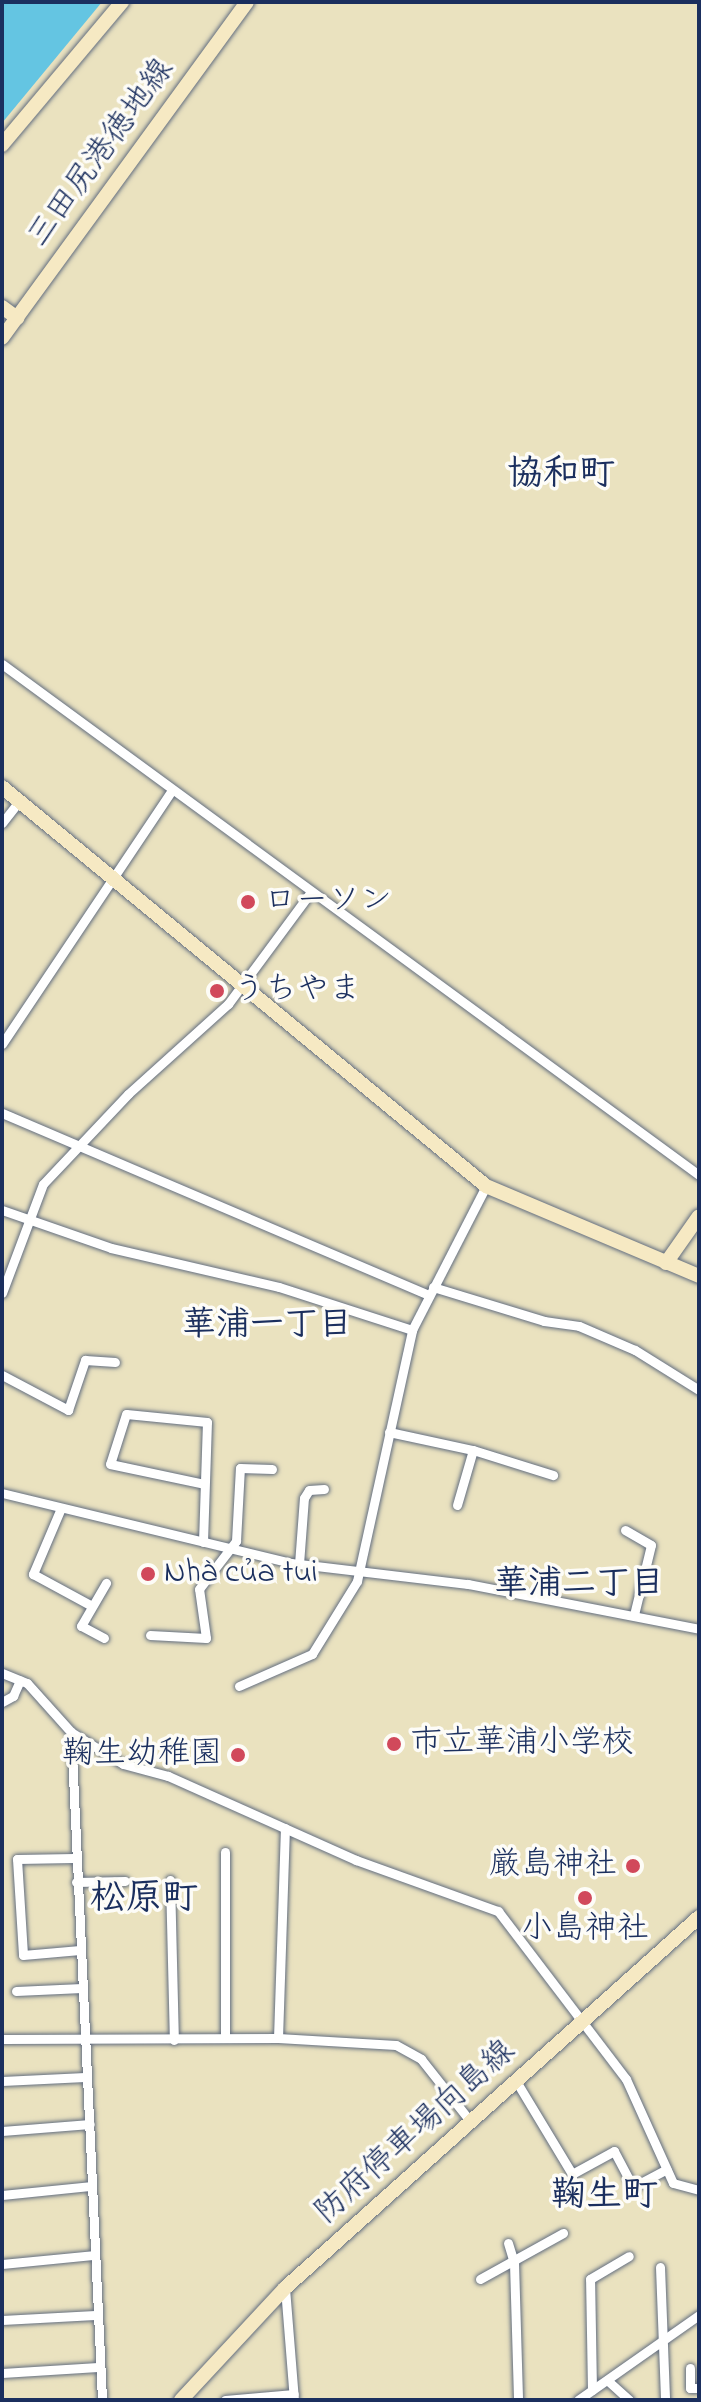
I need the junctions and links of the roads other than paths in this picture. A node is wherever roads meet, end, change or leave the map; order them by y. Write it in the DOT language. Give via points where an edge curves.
graph roads {
  1 [pos="122,2"];
  2 [pos="247,2"];
  3 [pos="2,145"];
  4 [pos="2,307"];
  5 [pos="17,318"];
  6 [pos="2,338"];
  7 [pos="2,664"];
  8 [pos="2,787"];
  9 [pos="172,790"];
  10 [pos="19,801"];
  11 [pos="2,823"];
  12 [pos="113,877"];
  13 [pos="311,892"];
  14 [pos="244,986"];
  15 [pos="2,1044"];
  16 [pos="2,1113"];
  17 [pos="77,1145"];
  18 [pos="699,1175"];
  19 [pos="486,1186"];
  20 [pos="2,1210"];
  21 [pos="699,1216"];
  22 [pos="28,1221"];
  23 [pos="666,1263"];
  24 [pos="699,1276"];
  25 [pos="431,1291"];
  26 [pos="2,1293"];
  27 [pos="412,1330"];
  28 [pos="115,1362"];
  29 [pos="2,1375"];
  30 [pos="699,1390"];
  31 [pos="389,1432"];
  32 [pos="473,1450"];
  33 [pos="272,1469"];
  34 [pos="553,1475"];
  35 [pos="204,1484"];
  36 [pos="324,1489"];
  37 [pos="2,1493"];
  38 [pos="457,1505"];
  39 [pos="61,1508"];
  40 [pos="625,1530"];
  41 [pos="203,1542"];
  42 [pos="232,1550"];
  43 [pos="299,1564"];
  44 [pos="359,1572"];
  45 [pos="106,1583"];
  46 [pos="90,1605"];
  47 [pos="634,1615"];
  48 [pos="699,1629"];
  49 [pos="150,1635"];
  50 [pos="104,1638"];
  51 [pos="2,1673"];
  52 [pos="20,1680"];
  53 [pos="239,1686"];
  54 [pos="2,1702"];
  55 [pos="71,1732"];
  56 [pos="285,1828"];
  57 [pos="225,1852"];
  58 [pos="74,1858"];
  59 [pos="170,1880"];
  60 [pos="125,1881"];
  61 [pos="76,1882"];
  62 [pos="699,1917"];
  63 [pos="80,1950"];
  64 [pos="82,1988"];
  65 [pos="16,1991"];
  66 [pos="584,2019"];
  67 [pos="86,2038"];
  68 [pos="225,2038"];
  69 [pos="278,2038"];
  70 [pos="2,2039"];
  71 [pos="174,2040"];
  72 [pos="85,2077"];
  73 [pos="2,2081"];
  74 [pos="516,2081"];
  75 [pos="471,2122"];
  76 [pos="90,2124"];
  77 [pos="2,2131"];
  78 [pos="667,2169"];
  79 [pos="90,2186"];
  80 [pos="699,2190"];
  81 [pos="2,2195"];
  82 [pos="563,2233"];
  83 [pos="508,2243"];
  84 [pos="93,2255"];
  85 [pos="629,2256"];
  86 [pos="514,2263"];
  87 [pos="2,2264"];
  88 [pos="660,2267"];
  89 [pos="480,2279"];
  90 [pos="285,2288"];
  91 [pos="95,2315"];
  92 [pos="699,2315"];
  93 [pos="2,2320"];
  94 [pos="664,2339"];
  95 [pos="98,2367"];
  96 [pos="690,2368"];
  97 [pos="2,2373"];
  98 [pos="607,2380"];
  99 [pos="699,2388"];
  100 [pos="592,2390"];
  101 [pos="294,2397"];
  102 [pos="581,2399"];
  103 [pos="102,2400"];
  104 [pos="181,2400"];
  105 [pos="225,2400"];
  106 [pos="518,2400"];
  107 [pos="629,2400"];
  108 [pos="665,2400"];
  1 -- 3 [label="street"];
  2 -- 5 [label="street, 三田尻港徳地線"];
  4 -- 5 [label="street"];
  5 -- 6 [label="street, 三田尻港徳地線"];
  7 -- 9 [label="street"];
  8 -- 10 [label="street"];
  9 -- 12 [label="street"];
  9 -- 13 [label="street"];
  10 -- 11 [label="street"];
  10 -- 12 [label="street"];
  12 -- 14 [label="street"];
  12 -- 15 [label="street"];
  13 -- 14 [label="street"];
  13 -- 18 [label="street"];
  14 -- 17 [label="street"];
  14 -- 19 [label="street"];
  16 -- 17 [label="street"];
  17 -- 22 [label="street" via="43,1184"];
  17 -- 25 [label="street"];
  19 -- 23 [label="street"];
  19 -- 25 [label="street"];
  20 -- 22 [label="street"];
  21 -- 23 [label="street"];
  22 -- 26 [label="street"];
  22 -- 27 [label="street" via="167,1265 279,1287"];
  23 -- 24 [label="street"];
  25 -- 27 [label="street"];
  25 -- 30 [label="street" via="579,1326 635,1350"];
  27 -- 31 [label="street"];
  28 -- 29 [label="street" via="85,1360 68,1410"];
  31 -- 32 [label="street"];
  31 -- 44 [label="street"];
  32 -- 34 [label="street"];
  32 -- 38 [label="street"];
  33 -- 42 [label="street" via="240,1468"];
  35 -- 35 [label="street" via="110,1464 126,1414 207,1422"];
  35 -- 41 [label="street"];
  36 -- 43 [label="street" via="309,1490 304,1498"];
  37 -- 39 [label="street"];
  39 -- 41 [label="street"];
  39 -- 46 [label="street" via="33,1574"];
  40 -- 47 [label="street" via="651,1545"];
  41 -- 42 [label="street"];
  42 -- 43 [label="street"];
  42 -- 49 [label="street" via="201,1580 206,1638"];
  43 -- 44 [label="street"];
  44 -- 47 [label="street" via="468,1584"];
  44 -- 53 [label="street" via="312,1654"];
  45 -- 46 [label="street" via="96,1604"];
  46 -- 50 [label="street" via="81,1626"];
  47 -- 48 [label="street"];
  51 -- 52 [label="street"];
  52 -- 54 [label="street" via="13,1696"];
  52 -- 55 [label="street"];
  55 -- 56 [label="street" via="123,1764 168,1776"];
  55 -- 58 [label="street"];
  56 -- 66 [label="street" via="498,1911"];
  56 -- 69 [label="street"];
  57 -- 68 [label="street"];
  58 -- 61 [label="street"];
  58 -- 63 [label="street" via="17,1859 23,1955"];
  59 -- 71 [label="street"];
  60 -- 61 [label="street"];
  61 -- 63 [label="street"];
  62 -- 66 [label="street, 防府停車場向島線"];
  63 -- 64 [label="street"];
  64 -- 65 [label="street"];
  64 -- 67 [label="street"];
  66 -- 74 [label="street, 防府停車場向島線"];
  66 -- 78 [label="street" via="626,2079"];
  67 -- 70 [label="street"];
  67 -- 71 [label="street"];
  67 -- 72 [label="street"];
  68 -- 69 [label="street"];
  68 -- 71 [label="street"];
  69 -- 75 [label="street" via="396,2045 421,2059"];
  72 -- 73 [label="street"];
  72 -- 76 [label="street"];
  74 -- 75 [label="street, 防府停車場向島線"];
  74 -- 78 [label="street" via="572,2174 614,2151 633,2187"];
  75 -- 90 [label="street, 防府停車場向島線"];
  76 -- 77 [label="street"];
  76 -- 79 [label="street"];
  78 -- 80 [label="street" via="673,2183"];
  79 -- 81 [label="street"];
  79 -- 84 [label="street"];
  82 -- 86 [label="street"];
  83 -- 86 [label="street"];
  84 -- 87 [label="street"];
  84 -- 91 [label="street"];
  85 -- 100 [label="street" via="590,2279"];
  86 -- 89 [label="street"];
  86 -- 106 [label="street"];
  88 -- 94 [label="street"];
  90 -- 101 [label="street"];
  90 -- 104 [label="street, 防府停車場向島線"];
  91 -- 93 [label="street"];
  91 -- 95 [label="street"];
  92 -- 94 [label="street"];
  94 -- 98 [label="street"];
  94 -- 108 [label="street"];
  95 -- 97 [label="street"];
  95 -- 103 [label="street"];
  96 -- 99 [label="street" via="690,2388"];
  98 -- 100 [label="street"];
  98 -- 107 [label="street"];
  100 -- 102 [label="street"];
  101 -- 105 [label="street"];
}
